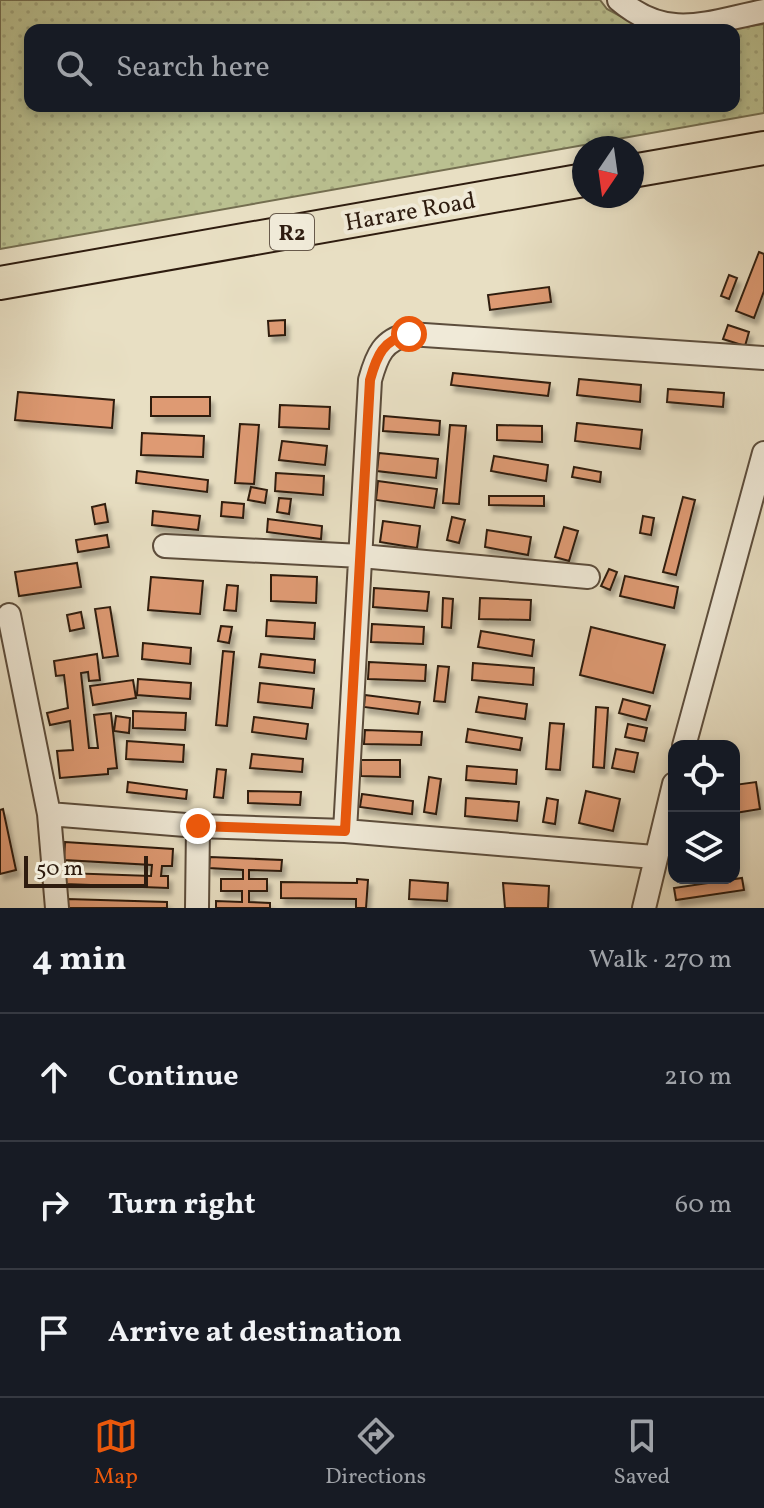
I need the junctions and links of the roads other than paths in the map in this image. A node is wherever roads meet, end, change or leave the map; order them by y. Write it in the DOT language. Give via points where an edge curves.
graph roads {
  1 [pos="619,0"];
  2 [pos="764,11"];
  3 [pos="656,24"];
  4 [pos="695,24"];
  5 [pos="764,148"];
  6 [pos="644,169"];
  7 [pos="572,182"];
  8 [pos="0,283"];
  9 [pos="764,358"];
  10 [pos="764,453"];
  11 [pos="165,546"];
  12 [pos="361,556"];
  13 [pos="588,577"];
  14 [pos="9,615"];
  15 [pos="686,740"];
  16 [pos="668,806"];
  17 [pos="49,814"];
  18 [pos="198,826"];
  19 [pos="345,831"];
  20 [pos="654,857"];
  21 [pos="57,908"];
  22 [pos="197,908"];
  23 [pos="644,908"];
  1 -- 3 [label="lane"];
  2 -- 4 [label="lane"];
  5 -- 6 [label="highway"];
  7 -- 8 [label="highway, Harare Road / R2"];
  9 -- 12 [label="lane" via="394,337 382,347 370,380"];
  10 -- 15 [label="lane"];
  11 -- 12 [label="lane"];
  12 -- 13 [label="lane"];
  12 -- 19 [label="lane"];
  14 -- 17 [label="lane"];
  16 -- 20 [label="lane"];
  17 -- 18 [label="lane"];
  17 -- 21 [label="lane"];
  18 -- 19 [label="lane"];
  18 -- 22 [label="lane"];
  19 -- 20 [label="lane"];
  20 -- 23 [label="lane"];
}
